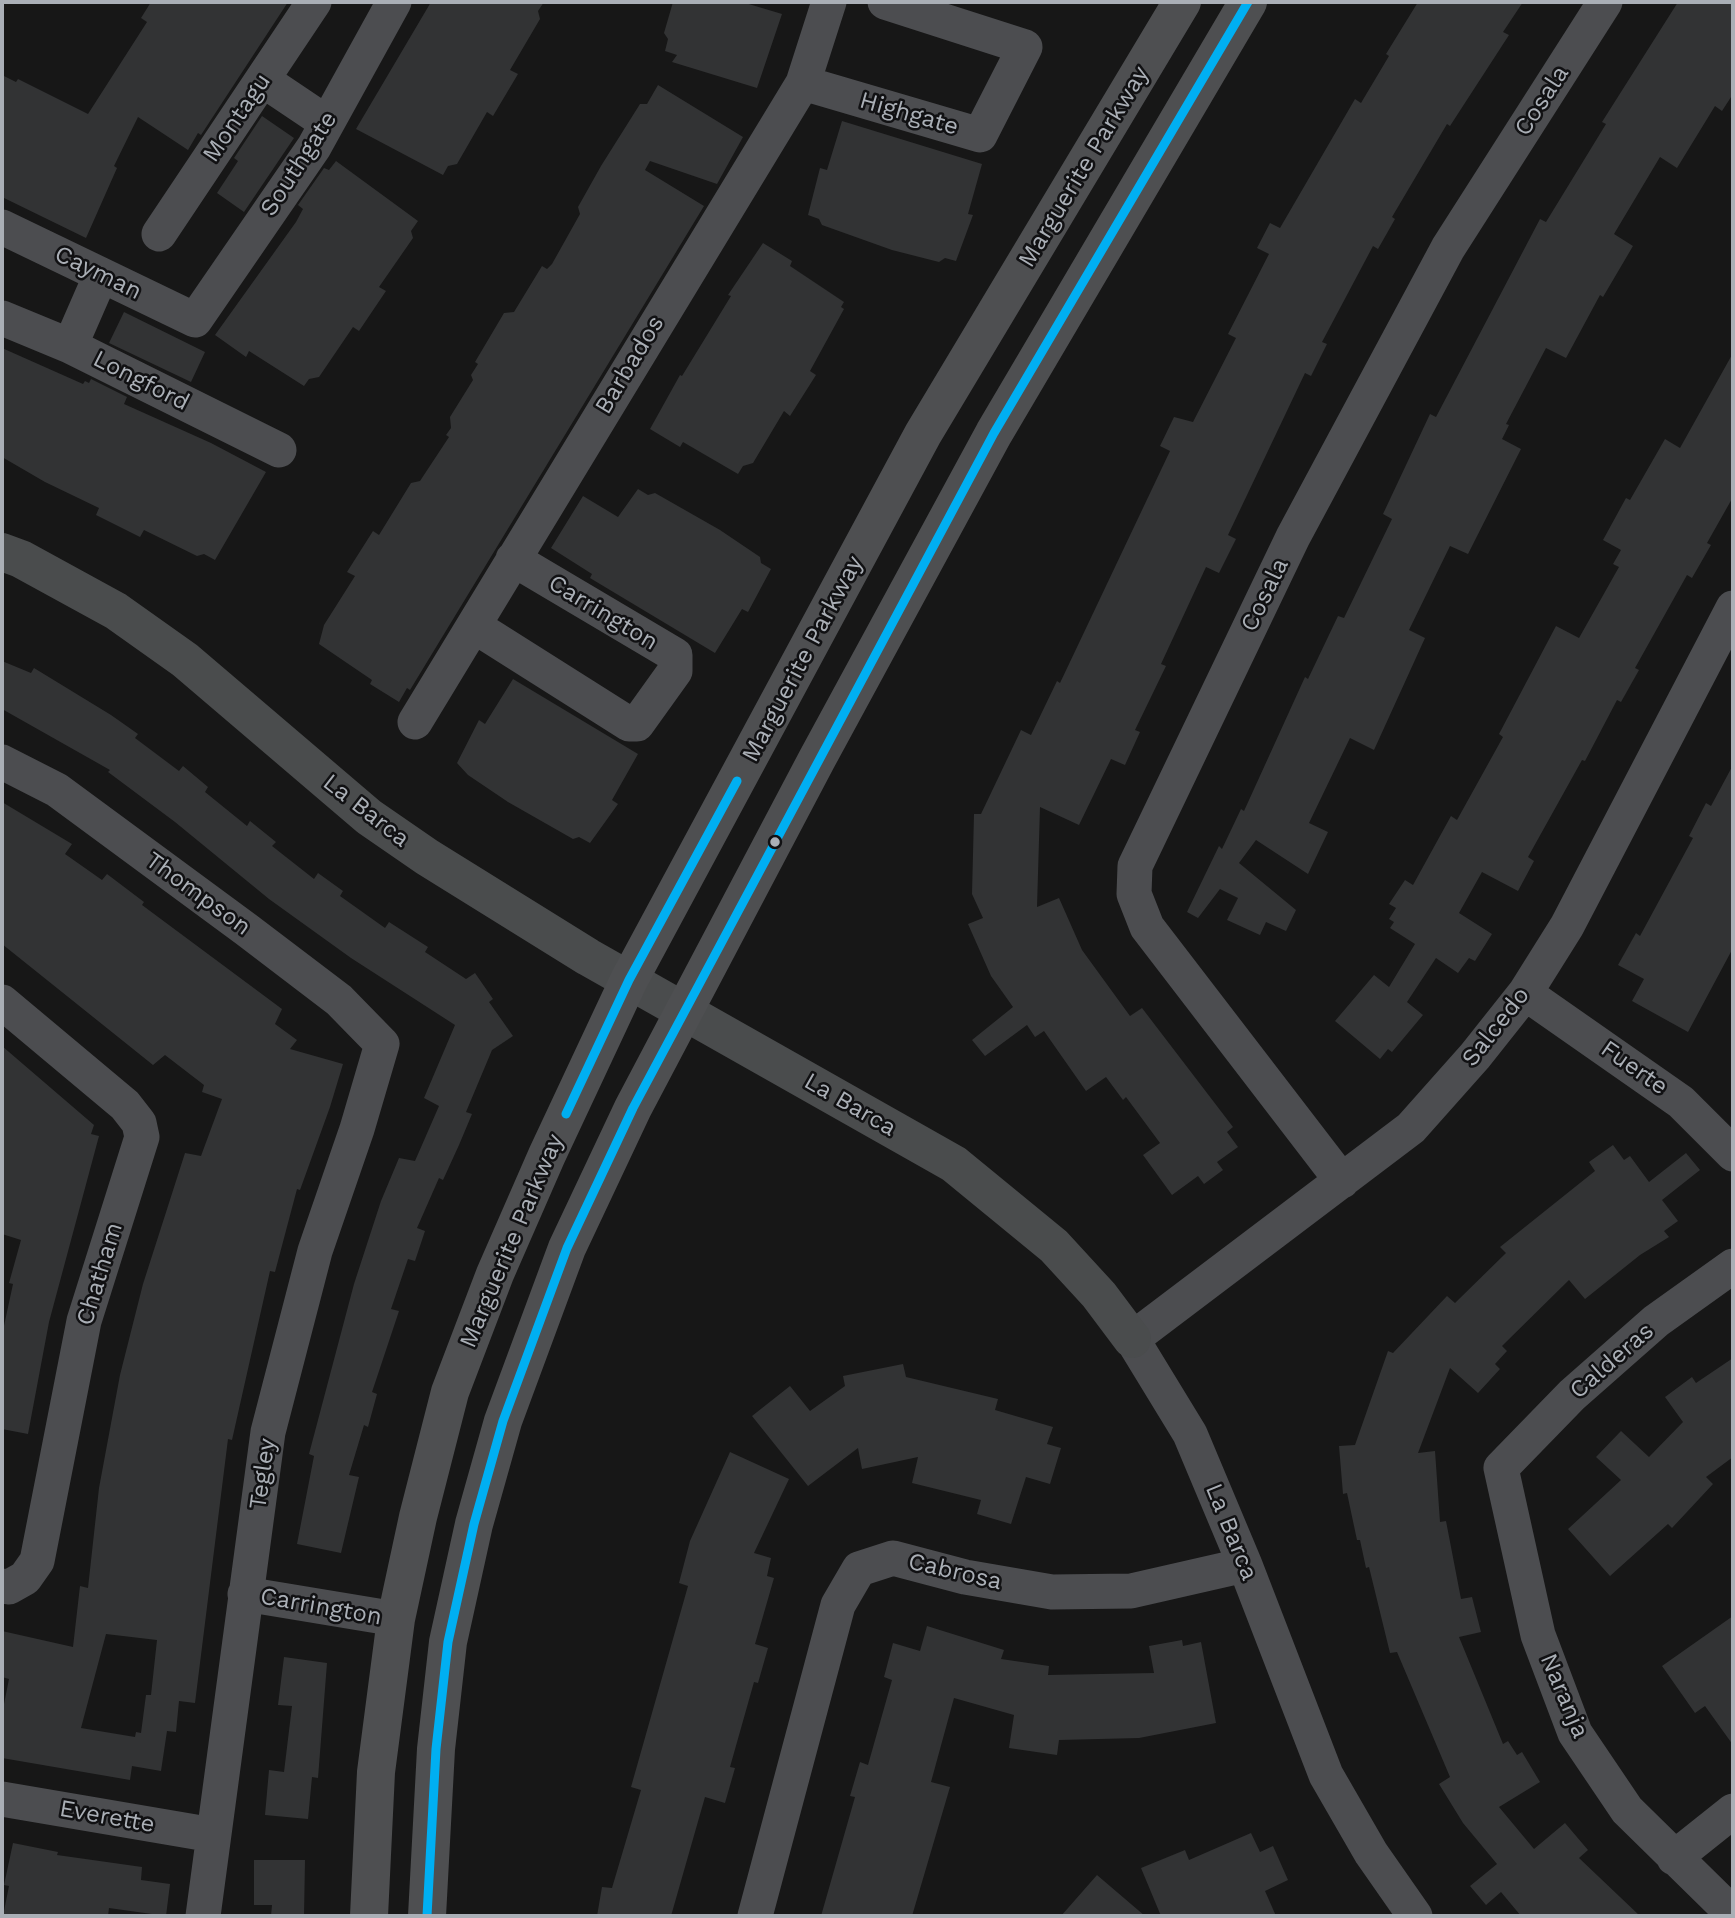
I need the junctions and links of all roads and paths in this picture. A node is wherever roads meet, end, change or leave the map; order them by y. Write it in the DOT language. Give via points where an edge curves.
graph roads {
  1 [pos="314,2"];
  2 [pos="394,2"];
  3 [pos="829,2"];
  4 [pos="885,2"];
  5 [pos="1182,2"];
  6 [pos="1248,2"];
  7 [pos="1605,2"];
  8 [pos="263,80"];
  9 [pos="803,83"];
  10 [pos="327,123"];
  11 [pos="2,227"];
  12 [pos="159,234"];
  13 [pos="101,275"];
  14 [pos="2,318"];
  15 [pos="195,320"];
  16 [pos="70,346"];
  17 [pos="279,450"];
  18 [pos="2,552"];
  19 [pos="513,559"];
  20 [pos="1733,608"];
  21 [pos="474,626"];
  22 [pos="415,722"];
  23 [pos="2,762"];
  24 [pos="629,980"];
  25 [pos="1525,993"];
  26 [pos="2,1002"];
  27 [pos="686,1011"];
  28 [pos="382,1044"];
  29 [pos="1733,1154"];
  30 [pos="1342,1181"];
  31 [pos="1733,1266"];
  32 [pos="1132,1339"];
  33 [pos="1501,1468"];
  34 [pos="1245,1565"];
  35 [pos="2,1586"];
  36 [pos="245,1594"];
  37 [pos="396,1619"];
  38 [pos="2,1799"];
  39 [pos="1733,1811"];
  40 [pos="213,1835"];
  41 [pos="1674,1858"];
  42 [pos="1733,1914"];
  43 [pos="203,1916"];
  44 [pos="369,1916"];
  45 [pos="427,1916"];
  46 [pos="755,1916"];
  47 [pos="1413,1916"];
  1 -- 8 [label="street, Montagu"];
  2 -- 10 [label="street, Southgate"];
  3 -- 9 [label="street, Barbados"];
  4 -- 9 [label="street, Highgate" via="1025,47 980,135"];
  5 -- 24 [label="main road, Marguerite Parkway" via="923,434"];
  6 -- 27 [label="main road" via="994,433"];
  7 -- 30 [label="street, Cosala" via="1448,248 1293,537 1135,866 1133,894 1147,927"];
  8 -- 10 [label="street"];
  8 -- 12 [label="street, Montagu"];
  9 -- 19 [label="street, Barbados"];
  10 -- 15 [label="street, Southgate"];
  11 -- 13 [label="street, Cayman"];
  13 -- 15 [label="street, Cayman"];
  13 -- 16 [label="street"];
  14 -- 16 [label="street, Longford"];
  16 -- 17 [label="street, Longford"];
  18 -- 24 [label="street, La Barca" via="116,611 185,660 369,817"];
  19 -- 21 [label="street, Barbados"];
  19 -- 21 [label="street, Carrington" via="675,655 676,671 638,724 629,724"];
  20 -- 25 [label="street, Salcedo" via="1567,926"];
  21 -- 22 [label="street, Barbados"];
  23 -- 28 [label="street, Thompson" via="57,790 247,930 339,1000"];
  24 -- 27 [label="street, La Barca"];
  24 -- 37 [label="main road, Marguerite Parkway" via="536,1179 450,1392"];
  25 -- 29 [label="street, Fuerte" via="1681,1102"];
  25 -- 30 [label="street, Salcedo" via="1411,1128"];
  26 -- 35 [label="street, Chatham" via="125,1105 139,1123 142,1137 84,1321 37,1561 25,1578"];
  27 -- 32 [label="street, La Barca" via="954,1164 1054,1246 1100,1295"];
  27 -- 45 [label="main road" via="633,1108 567,1248 503,1421 448,1642 436,1749"];
  28 -- 36 [label="street, Tegley" via="316,1251 268,1432"];
  30 -- 32 [label="street, Salcedo"];
  31 -- 33 [label="street, Calderas" via="1656,1321 1572,1395"];
  32 -- 34 [label="street, La Barca" via="1190,1434"];
  33 -- 41 [label="street, Naranja" via="1538,1635 1575,1732 1628,1810"];
  34 -- 46 [label="street, Cabrosa" via="1131,1591 1052,1592 965,1577 893,1558 859,1569 838,1605"];
  34 -- 47 [label="street, La Barca" via="1326,1775"];
  36 -- 37 [label="street, Carrington"];
  36 -- 40 [label="street, Tegley"];
  37 -- 44 [label="main road, Marguerite Parkway" via="376,1772"];
  38 -- 40 [label="street, Everette"];
  39 -- 41 [label="street"];
  40 -- 43 [label="street, Tegley"];
  41 -- 42 [label="street, Naranja"];
}
